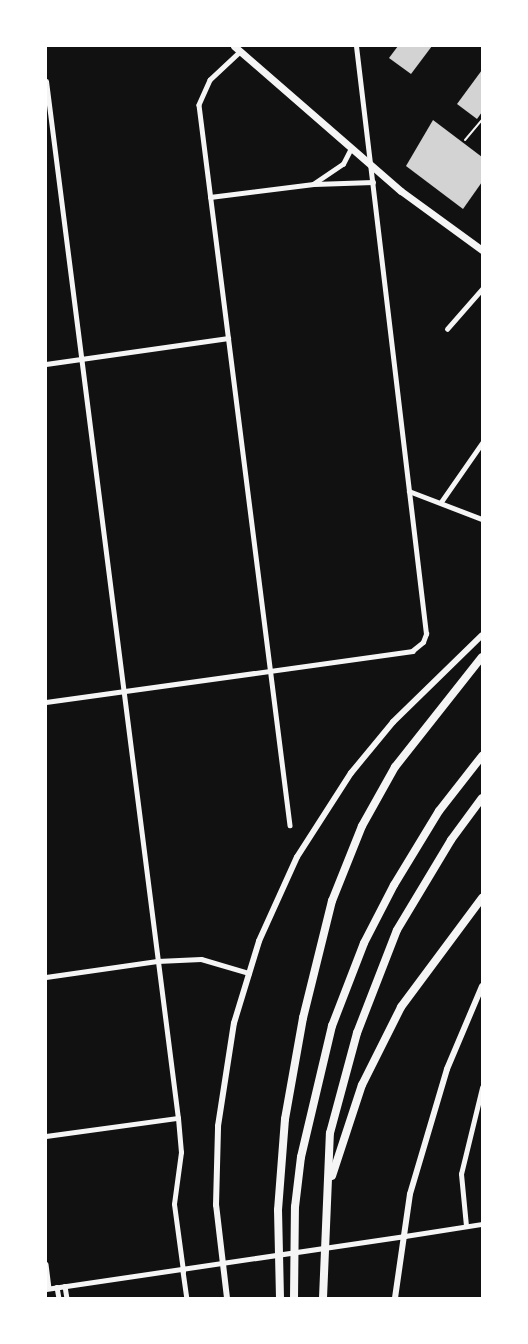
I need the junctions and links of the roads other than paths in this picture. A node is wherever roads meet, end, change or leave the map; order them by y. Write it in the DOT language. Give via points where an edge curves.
graph roads {
  1 [pos="356,46"];
  2 [pos="238,48"];
  3 [pos="46,81"];
  4 [pos="482,120"];
  5 [pos="465,140"];
  6 [pos="351,148"];
  7 [pos="371,165"];
  8 [pos="373,183"];
  9 [pos="313,184"];
  10 [pos="210,197"];
  11 [pos="482,250"];
  12 [pos="482,289"];
  13 [pos="447,329"];
  14 [pos="228,338"];
  15 [pos="80,360"];
  16 [pos="46,365"];
  17 [pos="482,443"];
  18 [pos="409,491"];
  19 [pos="441,502"];
  20 [pos="482,519"];
  21 [pos="482,635"];
  22 [pos="482,657"];
  23 [pos="271,671"];
  24 [pos="122,691"];
  25 [pos="46,702"];
  26 [pos="482,755"];
  27 [pos="482,798"];
  28 [pos="290,825"];
  29 [pos="482,898"];
  30 [pos="157,961"];
  31 [pos="249,973"];
  32 [pos="46,977"];
  33 [pos="482,986"];
  34 [pos="482,1088"];
  35 [pos="178,1118"];
  36 [pos="46,1136"];
  37 [pos="329,1185"];
  38 [pos="482,1224"];
  39 [pos="466,1226"];
  40 [pos="405,1236"];
  41 [pos="46,1264"];
  42 [pos="183,1271"];
  43 [pos="65,1286"];
  44 [pos="57,1287"];
  45 [pos="47,1289"];
  46 [pos="59,1298"];
  47 [pos="67,1298"];
  48 [pos="187,1298"];
  49 [pos="227,1298"];
  50 [pos="280,1298"];
  51 [pos="294,1298"];
  52 [pos="323,1298"];
  53 [pos="395,1298"];
  1 -- 7 [label="street"];
  2 -- 6 [label="main road"];
  2 -- 10 [label="street" via="210,80 199,105"];
  3 -- 15 [label="street"];
  4 -- 5 [label="lane"];
  6 -- 7 [label="main road"];
  6 -- 9 [label="street" via="343,164"];
  7 -- 8 [label="street"];
  7 -- 11 [label="main road"];
  8 -- 9 [label="street"];
  8 -- 18 [label="street"];
  9 -- 10 [label="street"];
  10 -- 14 [label="street"];
  12 -- 13 [label="street"];
  14 -- 15 [label="street"];
  14 -- 23 [label="street"];
  15 -- 16 [label="street"];
  15 -- 24 [label="street"];
  17 -- 19 [label="street"];
  18 -- 19 [label="street"];
  18 -- 23 [label="street" via="423,642 412,651"];
  19 -- 20 [label="street"];
  21 -- 31 [label="main road" via="393,722 335,794 282,888"];
  22 -- 50 [label="highway" via="395,767 362,826 331,901 307,995 285,1119 278,1210"];
  23 -- 24 [label="street"];
  23 -- 28 [label="street"];
  24 -- 25 [label="street"];
  24 -- 30 [label="street"];
  26 -- 51 [label="highway" via="439,811 394,886 364,943 332,1026 301,1157 295,1207"];
  27 -- 37 [label="highway" via="408,910 372,989 330,1133"];
  29 -- 37 [label="highway" via="417,979 382,1043 362,1085"];
  30 -- 31 [label="street" via="201,959"];
  30 -- 32 [label="street"];
  30 -- 35 [label="street"];
  31 -- 49 [label="main road" via="226,1060 218,1126 216,1205"];
  33 -- 40 [label="main road" via="437,1100 410,1194"];
  34 -- 39 [label="street" via="461,1174"];
  35 -- 36 [label="street"];
  35 -- 42 [label="street" via="181,1152 174,1204"];
  37 -- 52 [label="highway"];
  38 -- 39 [label="street"];
  39 -- 40 [label="street"];
  40 -- 42 [label="street"];
  40 -- 53 [label="main road"];
  41 -- 45 [label="street"];
  42 -- 43 [label="street"];
  42 -- 48 [label="street"];
  43 -- 44 [label="street"];
  43 -- 47 [label="street"];
  44 -- 45 [label="street"];
  44 -- 46 [label="street"];
}
